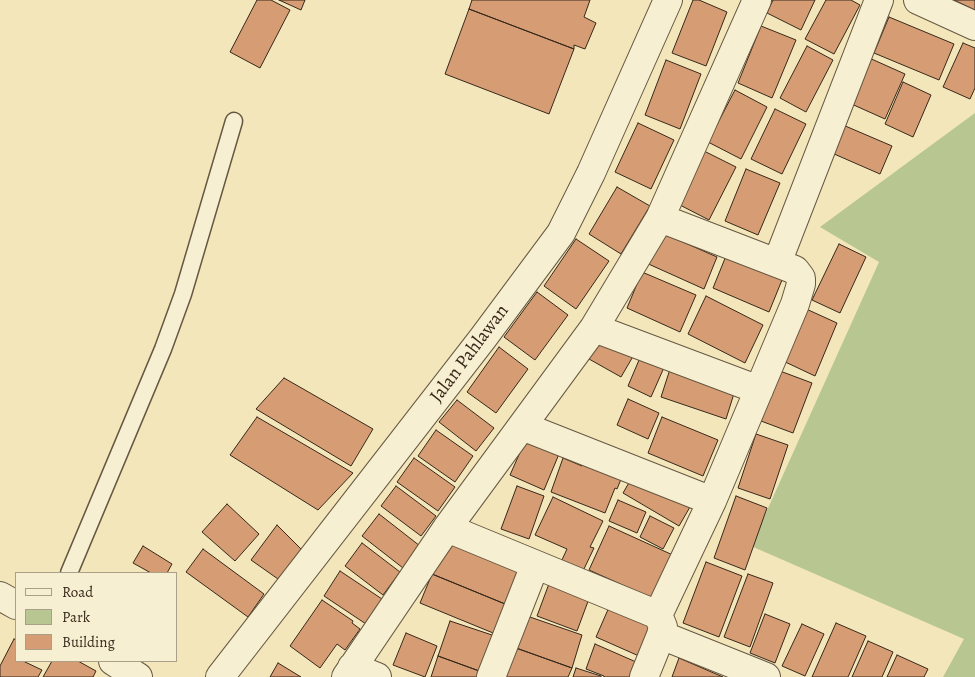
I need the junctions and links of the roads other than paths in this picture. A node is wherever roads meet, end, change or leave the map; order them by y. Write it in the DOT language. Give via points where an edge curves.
graph roads {
  1 [pos="668,0"];
  2 [pos="757,0"];
  3 [pos="878,0"];
  4 [pos="918,0"];
  5 [pos="975,26"];
  6 [pos="234,121"];
  7 [pos="660,218"];
  8 [pos="777,263"];
  9 [pos="594,328"];
  10 [pos="759,390"];
  11 [pos="522,426"];
  12 [pos="712,501"];
  13 [pos="447,528"];
  14 [pos="536,565"];
  15 [pos="69,572"];
  16 [pos="0,596"];
  17 [pos="15,604"];
  18 [pos="659,625"];
  19 [pos="115,662"];
  20 [pos="349,672"];
  21 [pos="138,677"];
  22 [pos="220,677"];
  23 [pos="377,677"];
  24 [pos="491,677"];
  25 [pos="644,677"];
  26 [pos="766,677"];
  1 -- 22 [label="street, Jalan Pahlawan" via="561,233"];
  2 -- 7 [label="street"];
  3 -- 8 [label="street"];
  4 -- 5 [label="street"];
  6 -- 15 [label="lane" via="183,294 163,349"];
  7 -- 8 [label="street"];
  7 -- 9 [label="street"];
  8 -- 10 [label="street" via="798,273 801,290"];
  9 -- 10 [label="street"];
  9 -- 11 [label="street"];
  10 -- 12 [label="street"];
  11 -- 12 [label="street"];
  11 -- 13 [label="street"];
  12 -- 18 [label="street"];
  13 -- 14 [label="street"];
  13 -- 20 [label="street"];
  14 -- 18 [label="street"];
  14 -- 24 [label="street"];
  16 -- 17 [label="street"];
  18 -- 25 [label="street"];
  18 -- 26 [label="street"];
  19 -- 21 [label="street"];
  20 -- 23 [label="street"];
}
